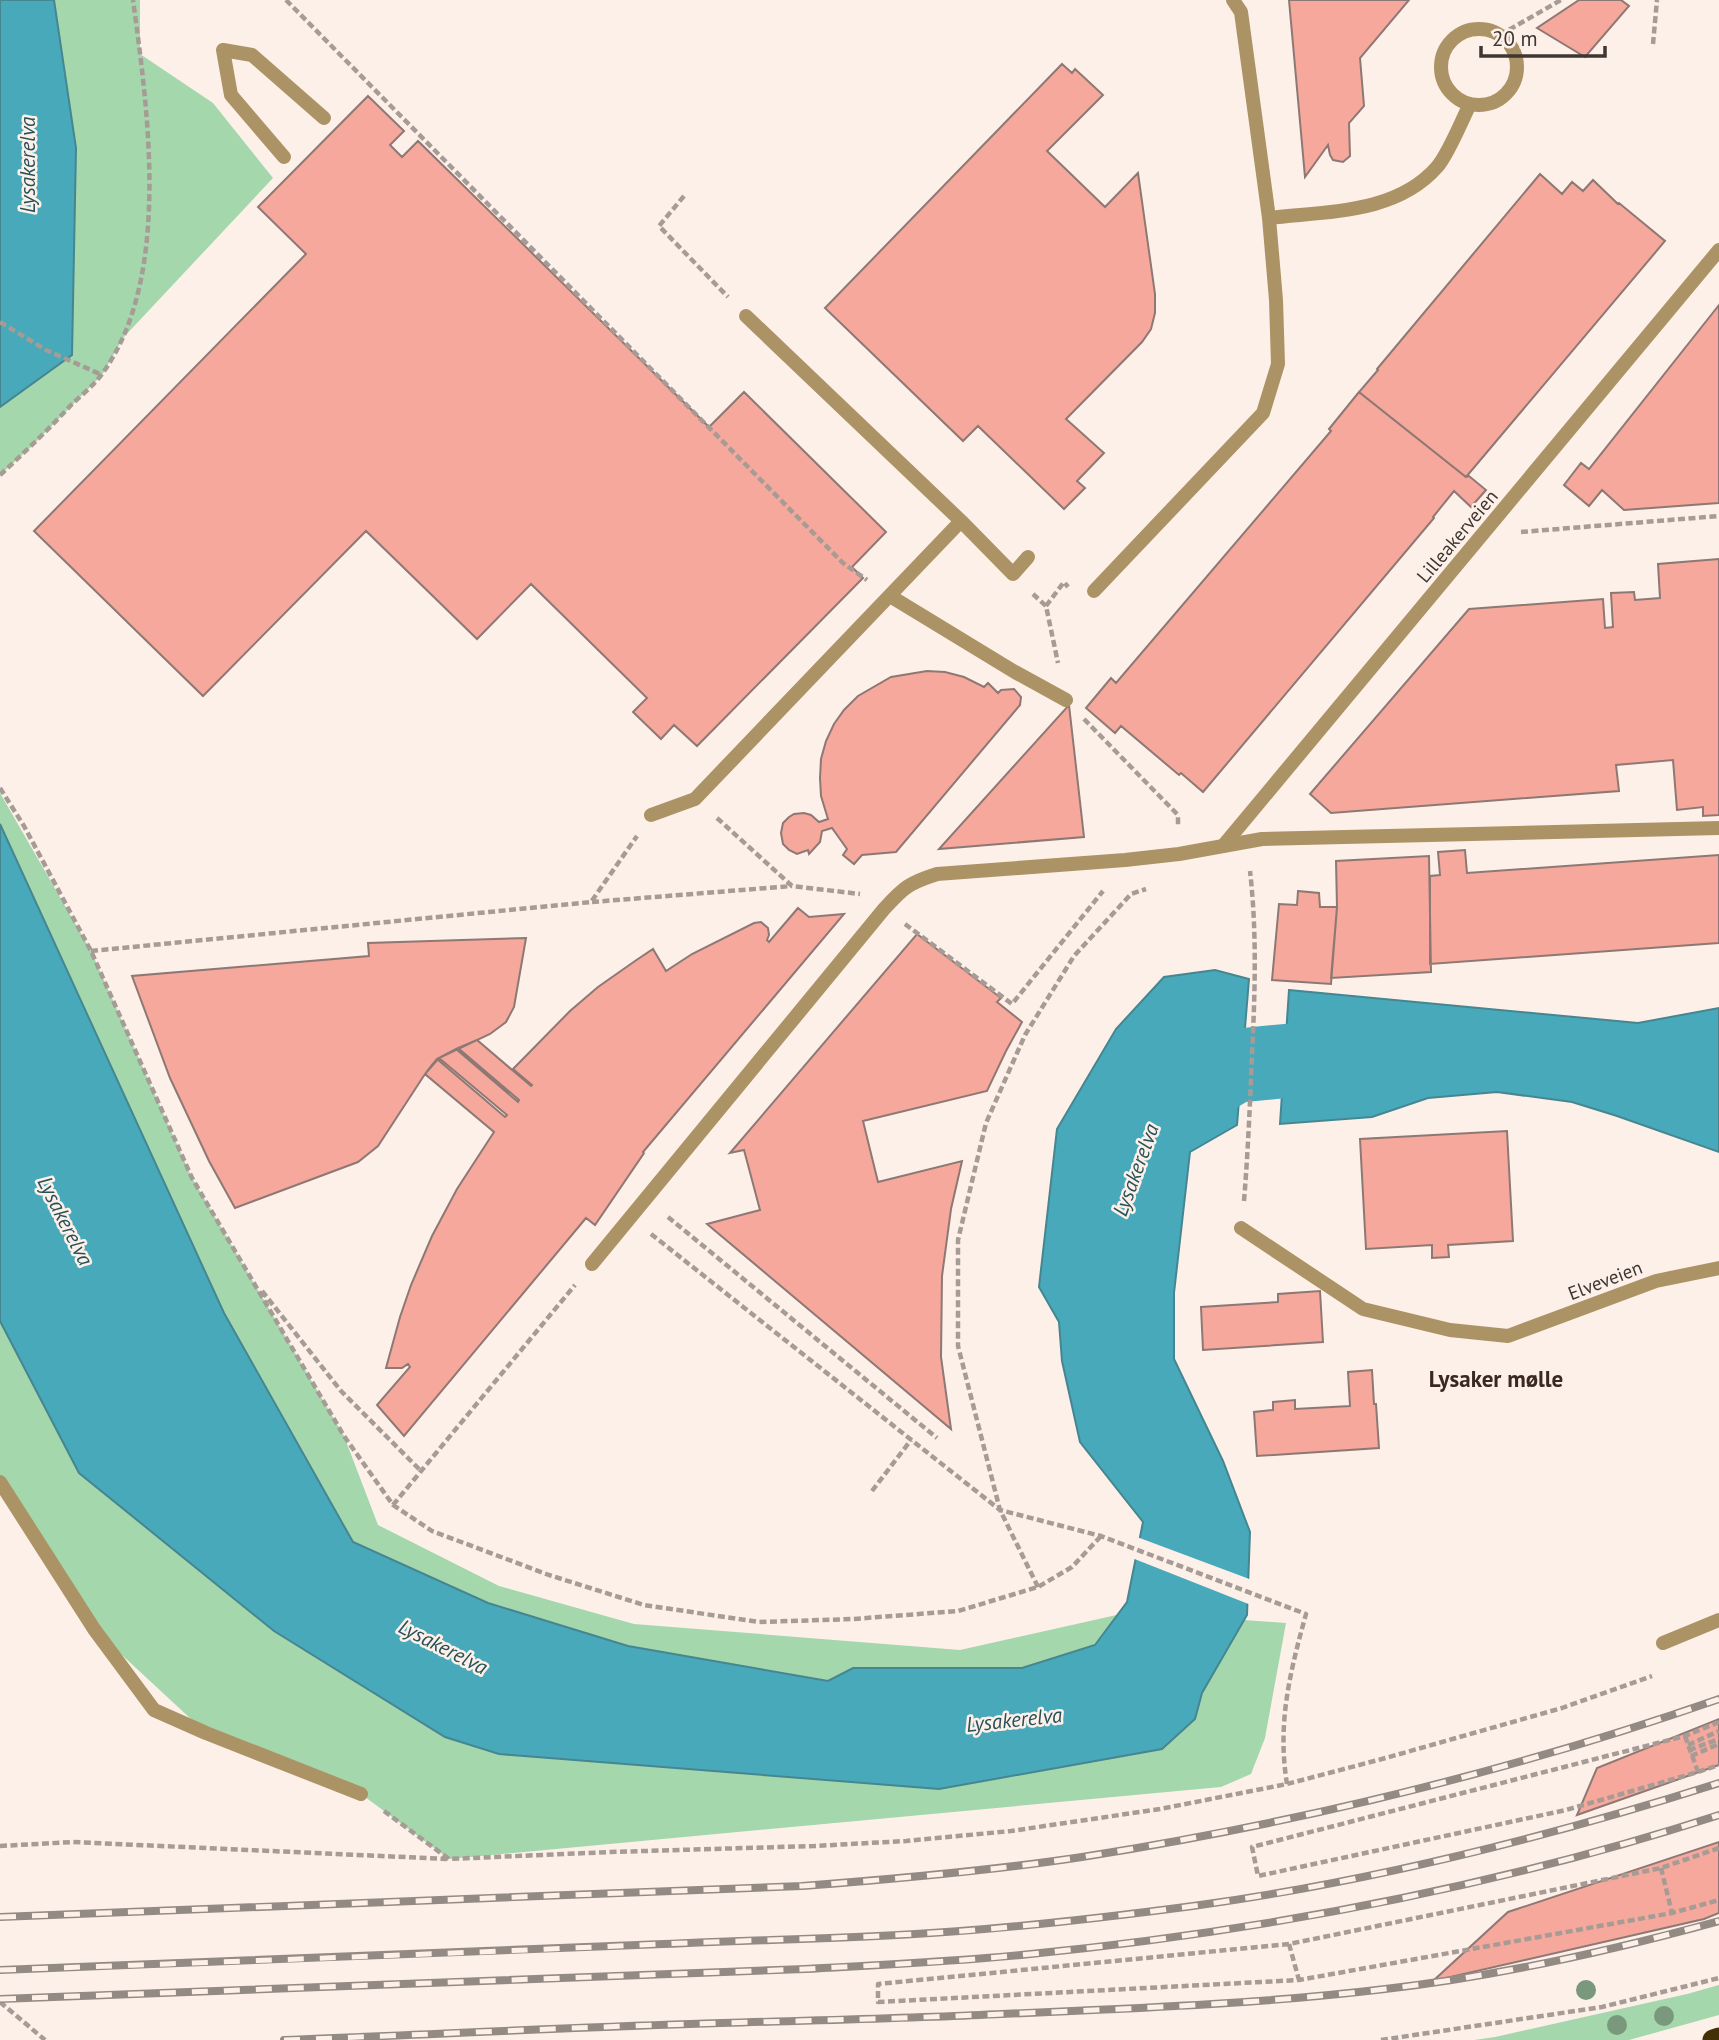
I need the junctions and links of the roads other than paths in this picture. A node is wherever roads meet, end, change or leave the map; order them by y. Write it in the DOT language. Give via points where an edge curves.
graph roads {
  1 [pos="1233,0"];
  2 [pos="1470,104"];
  3 [pos="324,118"];
  4 [pos="284,158"];
  5 [pos="1269,218"];
  6 [pos="1719,250"];
  7 [pos="746,316"];
  8 [pos="961,521"];
  9 [pos="1028,557"];
  10 [pos="1094,591"];
  11 [pos="890,596"];
  12 [pos="1066,700"];
  13 [pos="651,815"];
  14 [pos="1719,828"];
  15 [pos="1223,846"];
  16 [pos="1241,1228"];
  17 [pos="592,1264"];
  18 [pos="1719,1268"];
  19 [pos="0,1482"];
  20 [pos="1719,1620"];
  21 [pos="1662,1643"];
  22 [pos="361,1794"];
  23 [pos="1719,2038"];
  24 [pos="1713,2040"];
  1 -- 5 [label="street" via="1241,12"];
  2 -- 2 [label="street" via="1488,104 1504,96 1514,82 1517,64 1512,47 1500,34 1479,28 1457,34 1443,52 1440,74 1451,94"];
  2 -- 5 [label="street" via="1438,166 1409,191 1366,207"];
  3 -- 4 [label="street" via="252,55 223,50 231,95"];
  5 -- 10 [label="street" via="1278,364 1263,413"];
  6 -- 15 [label="street, Lilleakerveien"];
  7 -- 8 [label="street"];
  8 -- 9 [label="street" via="1013,574"];
  8 -- 11 [label="street"];
  11 -- 12 [label="street"];
  11 -- 13 [label="street" via="695,799"];
  14 -- 15 [label="street" via="1262,839"];
  15 -- 17 [label="street" via="1125,860 937,874 914,881 884,909"];
  16 -- 18 [label="street, Elveveien" via="1363,1309 1450,1330 1508,1336 1656,1281"];
  19 -- 22 [label="street" via="94,1629 154,1710"];
  20 -- 21 [label="street"];
  23 -- 24 [label="highway"];
}
